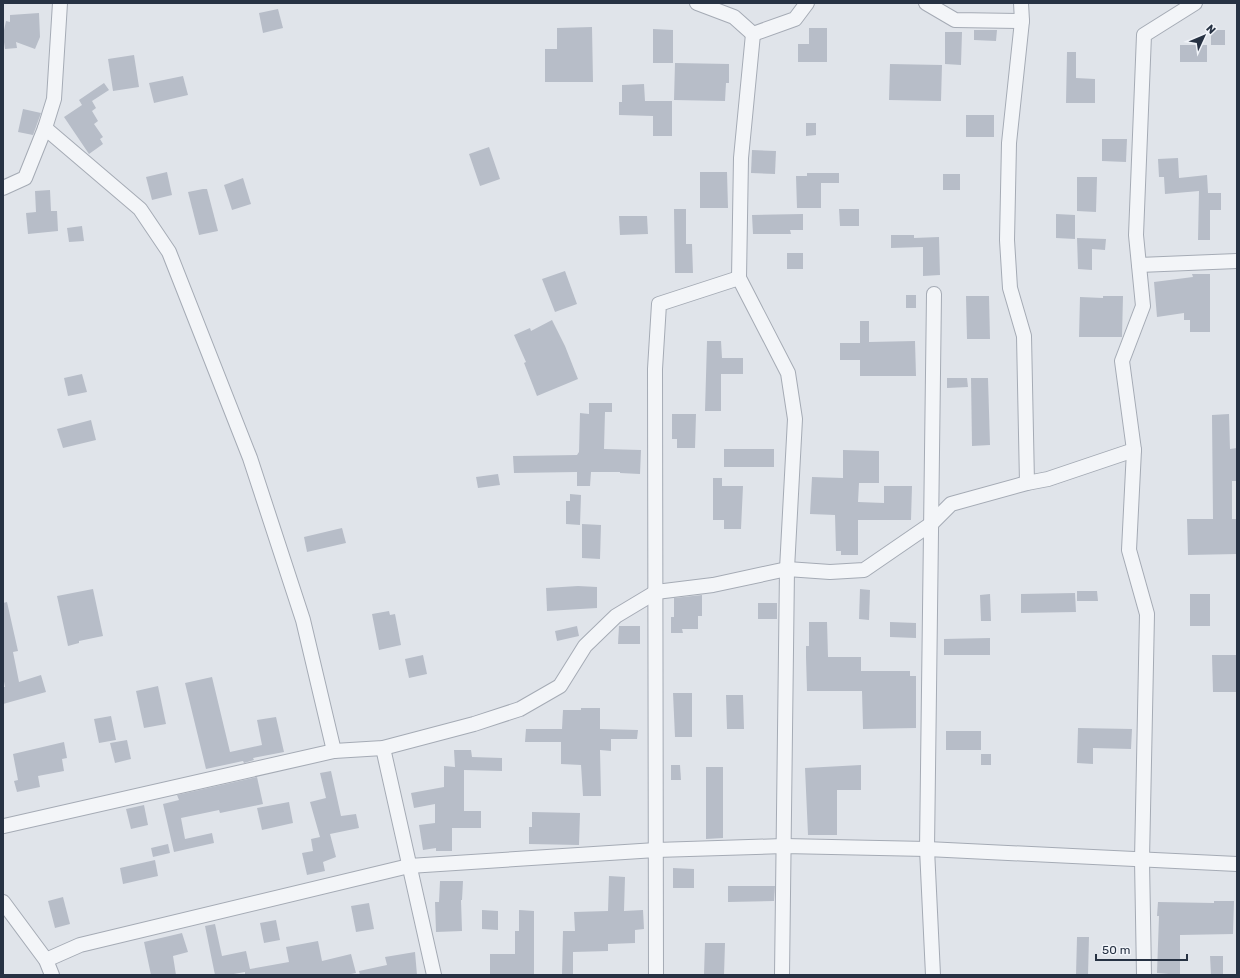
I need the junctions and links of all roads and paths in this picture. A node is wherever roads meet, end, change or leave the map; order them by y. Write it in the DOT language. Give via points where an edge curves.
graph roads {
  1 [pos="60,3"];
  2 [pos="697,3"];
  3 [pos="808,3"];
  4 [pos="926,3"];
  5 [pos="1021,3"];
  6 [pos="1195,3"];
  7 [pos="1022,21"];
  8 [pos="753,34"];
  9 [pos="44,128"];
  10 [pos="3,188"];
  11 [pos="1237,261"];
  12 [pos="1139,265"];
  13 [pos="739,278"];
  14 [pos="934,294"];
  15 [pos="1134,450"];
  16 [pos="1027,483"];
  17 [pos="931,524"];
  18 [pos="787,569"];
  19 [pos="656,592"];
  20 [pos="383,748"];
  21 [pos="334,751"];
  22 [pos="3,826"];
  23 [pos="784,846"];
  24 [pos="927,849"];
  25 [pos="656,850"];
  26 [pos="1142,860"];
  27 [pos="1237,864"];
  28 [pos="409,866"];
  29 [pos="3,902"];
  30 [pos="46,960"];
  31 [pos="52,975"];
  32 [pos="434,975"];
  33 [pos="656,975"];
  34 [pos="782,975"];
  35 [pos="933,975"];
  36 [pos="1144,975"];
  1 -- 9 [label="street" via="54,99"];
  2 -- 8 [label="street" via="734,17"];
  3 -- 8 [label="street" via="795,19"];
  4 -- 7 [label="street" via="955,20"];
  5 -- 7 [label="street"];
  6 -- 12 [label="street" via="1144,35 1136,235"];
  7 -- 16 [label="street" via="1009,143 1007,240 1010,288 1024,336"];
  8 -- 13 [label="street" via="741,158"];
  9 -- 10 [label="street" via="24,178"];
  9 -- 21 [label="street" via="140,208 169,252 250,458 303,620"];
  11 -- 12 [label="street"];
  12 -- 15 [label="street" via="1143,306 1122,361"];
  13 -- 18 [label="street" via="788,373 795,419"];
  13 -- 19 [label="street" via="659,304 655,369"];
  14 -- 17 [label="street"];
  15 -- 16 [label="street" via="1048,479"];
  15 -- 26 [label="street" via="1129,550 1147,614"];
  16 -- 17 [label="street" via="951,504"];
  17 -- 18 [label="street" via="864,570 830,572"];
  17 -- 24 [label="street"];
  18 -- 19 [label="street" via="713,585"];
  18 -- 23 [label="street"];
  19 -- 20 [label="street" via="616,616 585,646 560,686 520,709"];
  19 -- 25 [label="street"];
  20 -- 21 [label="street"];
  20 -- 28 [label="street"];
  21 -- 22 [label="street"];
  23 -- 24 [label="street"];
  23 -- 25 [label="street"];
  23 -- 34 [label="street"];
  24 -- 26 [label="street"];
  24 -- 35 [label="street"];
  25 -- 28 [label="street"];
  25 -- 33 [label="street"];
  26 -- 27 [label="street"];
  26 -- 36 [label="street"];
  28 -- 30 [label="street" via="80,945"];
  28 -- 32 [label="street"];
  29 -- 30 [label="street"];
  30 -- 31 [label="street"];
}
